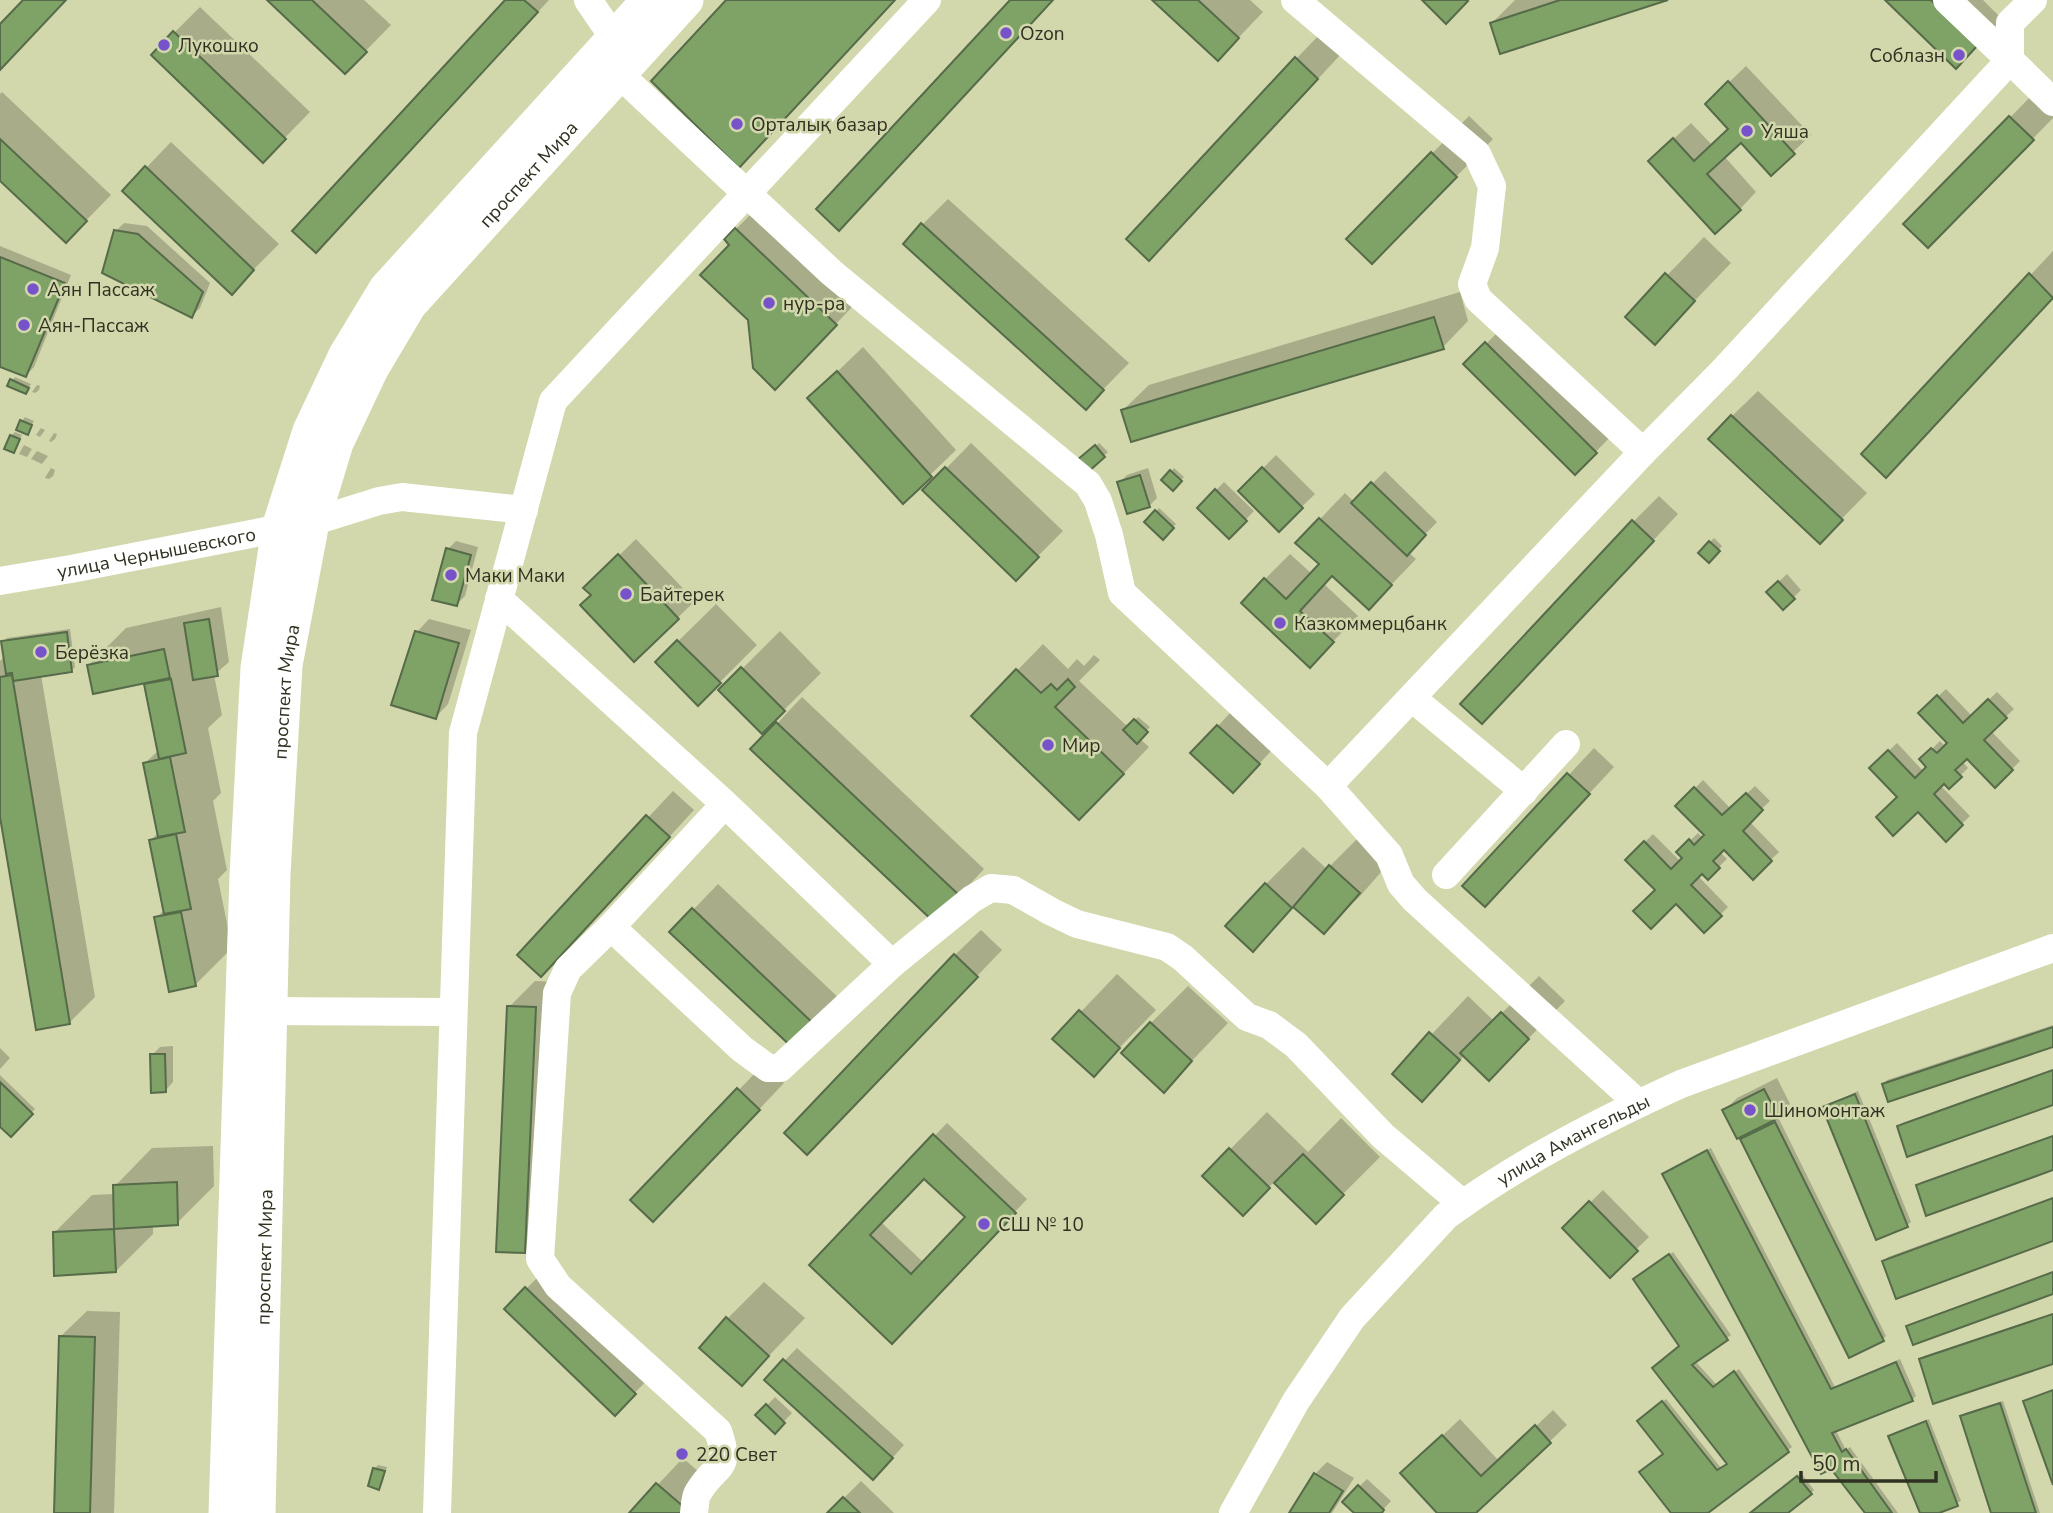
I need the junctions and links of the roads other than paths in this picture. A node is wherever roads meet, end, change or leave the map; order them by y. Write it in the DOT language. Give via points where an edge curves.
graph roads {
  1 [pos="588,0"];
  2 [pos="649,0"];
  3 [pos="686,0"];
  4 [pos="927,0"];
  5 [pos="1295,0"];
  6 [pos="1947,0"];
  7 [pos="2033,0"];
  8 [pos="614,38"];
  9 [pos="2010,60"];
  10 [pos="619,75"];
  11 [pos="2053,102"];
  12 [pos="747,195"];
  13 [pos="1643,452"];
  14 [pos="524,510"];
  15 [pos="295,525"];
  16 [pos="0,581"];
  17 [pos="499,599"];
  18 [pos="1412,698"];
  19 [pos="1566,744"];
  20 [pos="1328,786"];
  21 [pos="1524,791"];
  22 [pos="725,804"];
  23 [pos="1446,875"];
  24 [pos="611,927"];
  25 [pos="2053,948"];
  26 [pos="892,964"];
  27 [pos="256,1011"];
  28 [pos="453,1012"];
  29 [pos="1638,1103"];
  30 [pos="1463,1204"];
  31 [pos="226,1513"];
  32 [pos="258,1513"];
  33 [pos="436,1513"];
  34 [pos="694,1513"];
  35 [pos="1233,1513"];
  1 -- 8 [label="street"];
  2 -- 8 [label="main road, проспект Мира"];
  3 -- 10 [label="main road, проспект Мира"];
  4 -- 12 [label="street"];
  5 -- 13 [label="street" via="1477,154 1492,186 1485,248 1472,284 1478,299"];
  6 -- 9 [label="street"];
  7 -- 9 [label="street" via="2010,23"];
  8 -- 10 [label="street"];
  8 -- 15 [label="main road, проспект Мира" via="386,289 346,355 310,431"];
  9 -- 11 [label="street"];
  9 -- 13 [label="street"];
  10 -- 12 [label="street"];
  10 -- 15 [label="main road, проспект Мира" via="410,305 371,369"];
  12 -- 14 [label="street" via="553,401"];
  12 -- 20 [label="street" via="832,273 1088,484 1109,535 1122,593"];
  13 -- 18 [label="street"];
  14 -- 15 [label="street, улица Чернышевского" via="402,497"];
  14 -- 17 [label="street"];
  15 -- 16 [label="street, улица Чернышевского"];
  15 -- 27 [label="main road, проспект Мира" via="273,874"];
  17 -- 22 [label="street"];
  17 -- 28 [label="street" via="463,733"];
  18 -- 20 [label="street"];
  18 -- 21 [label="street"];
  19 -- 21 [label="street"];
  20 -- 29 [label="street" via="1390,855 1402,884 1415,900"];
  21 -- 23 [label="street"];
  22 -- 24 [label="street"];
  22 -- 26 [label="street"];
  24 -- 26 [label="street" via="768,1068 780,1068"];
  24 -- 34 [label="street" via="568,969 557,993 540,1259 558,1286 718,1431 725,1450 722,1467 698,1492"];
  25 -- 29 [label="street, улица Амангельды"];
  26 -- 30 [label="street" via="991,888 1013,890 1077,924 1167,947 1247,1017 1269,1025 1296,1045 1383,1136"];
  27 -- 28 [label="street"];
  27 -- 31 [label="main road, проспект Мира"];
  27 -- 32 [label="main road, проспект Мира"];
  28 -- 33 [label="street"];
  29 -- 30 [label="street, улица Амангельды" via="1505,1175"];
  30 -- 35 [label="street, улица Амангельды" via="1446,1216 1352,1318 1296,1401"];
}
